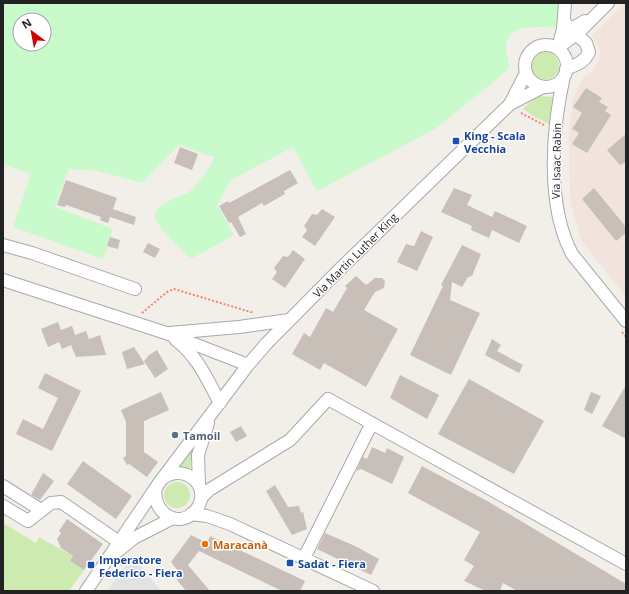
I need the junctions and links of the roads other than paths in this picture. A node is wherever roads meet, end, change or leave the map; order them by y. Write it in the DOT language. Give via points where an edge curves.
graph roads {
  1 [pos="565,3"];
  2 [pos="606,4"];
  3 [pos="564,19"];
  4 [pos="578,33"];
  5 [pos="558,48"];
  6 [pos="566,69"];
  7 [pos="526,73"];
  8 [pos="543,87"];
  9 [pos="510,104"];
  10 [pos="3,245"];
  11 [pos="3,280"];
  12 [pos="135,289"];
  13 [pos="289,320"];
  14 [pos="626,321"];
  15 [pos="166,333"];
  16 [pos="248,365"];
  17 [pos="220,403"];
  18 [pos="210,417"];
  19 [pos="372,423"];
  20 [pos="159,483"];
  21 [pos="199,485"];
  22 [pos="3,486"];
  23 [pos="201,498"];
  24 [pos="3,506"];
  25 [pos="41,510"];
  26 [pos="191,514"];
  27 [pos="173,518"];
  28 [pos="118,542"];
  29 [pos="304,558"];
  30 [pos="109,559"];
  31 [pos="626,564"];
  32 [pos="357,588"];
  33 [pos="86,591"];
  34 [pos="373,591"];
  1 -- 3 [label="street"];
  2 -- 3 [label="street" via="573,28 566,25"];
  2 -- 4 [label="street"];
  3 -- 5 [label="street"];
  4 -- 5 [label="street"];
  4 -- 6 [label="street, Via Isaac Rabin" via="571,46"];
  4 -- 6 [label="street" via="589,52 581,62"];
  5 -- 6 [label="street" via="565,55"];
  5 -- 7 [label="street" via="547,45 533,50 526,60"];
  6 -- 8 [label="street" via="558,83"];
  6 -- 14 [label="street, Via Isaac Rabin" via="556,129 555,191 559,220 572,254"];
  7 -- 8 [label="street" via="532,82"];
  7 -- 9 [label="street, Via Martin Luther King"];
  8 -- 9 [label="street, Via Martin Luther King"];
  9 -- 13 [label="street, Via Martin Luther King"];
  10 -- 12 [label="street"];
  11 -- 15 [label="street"];
  13 -- 15 [label="street"];
  13 -- 16 [label="street, Via Martin Luther King"];
  15 -- 16 [label="street"];
  15 -- 17 [label="street" via="184,346"];
  16 -- 17 [label="street, Via Martin Luther King"];
  17 -- 18 [label="street, Via Martin Luther King"];
  18 -- 20 [label="street, Via Martin Luther King"];
  18 -- 21 [label="street" via="198,455"];
  19 -- 23 [label="street" via="328,399 290,440 209,490"];
  19 -- 29 [label="street"];
  19 -- 31 [label="street"];
  20 -- 21 [label="street" via="168,475 182,473 189,475"];
  20 -- 27 [label="street" via="155,494 158,507"];
  20 -- 28 [label="street, Via Martin Luther King"];
  21 -- 23 [label="street"];
  22 -- 25 [label="street"];
  23 -- 26 [label="street" via="196,510"];
  24 -- 25 [label="street" via="28,522"];
  25 -- 28 [label="street" via="51,503 62,502"];
  26 -- 27 [label="street"];
  26 -- 29 [label="street" via="207,516 226,523"];
  27 -- 30 [label="street" via="134,538"];
  28 -- 30 [label="street, Via Martin Luther King"];
  29 -- 32 [label="street"];
  30 -- 33 [label="street"];
  32 -- 34 [label="street"];
}
